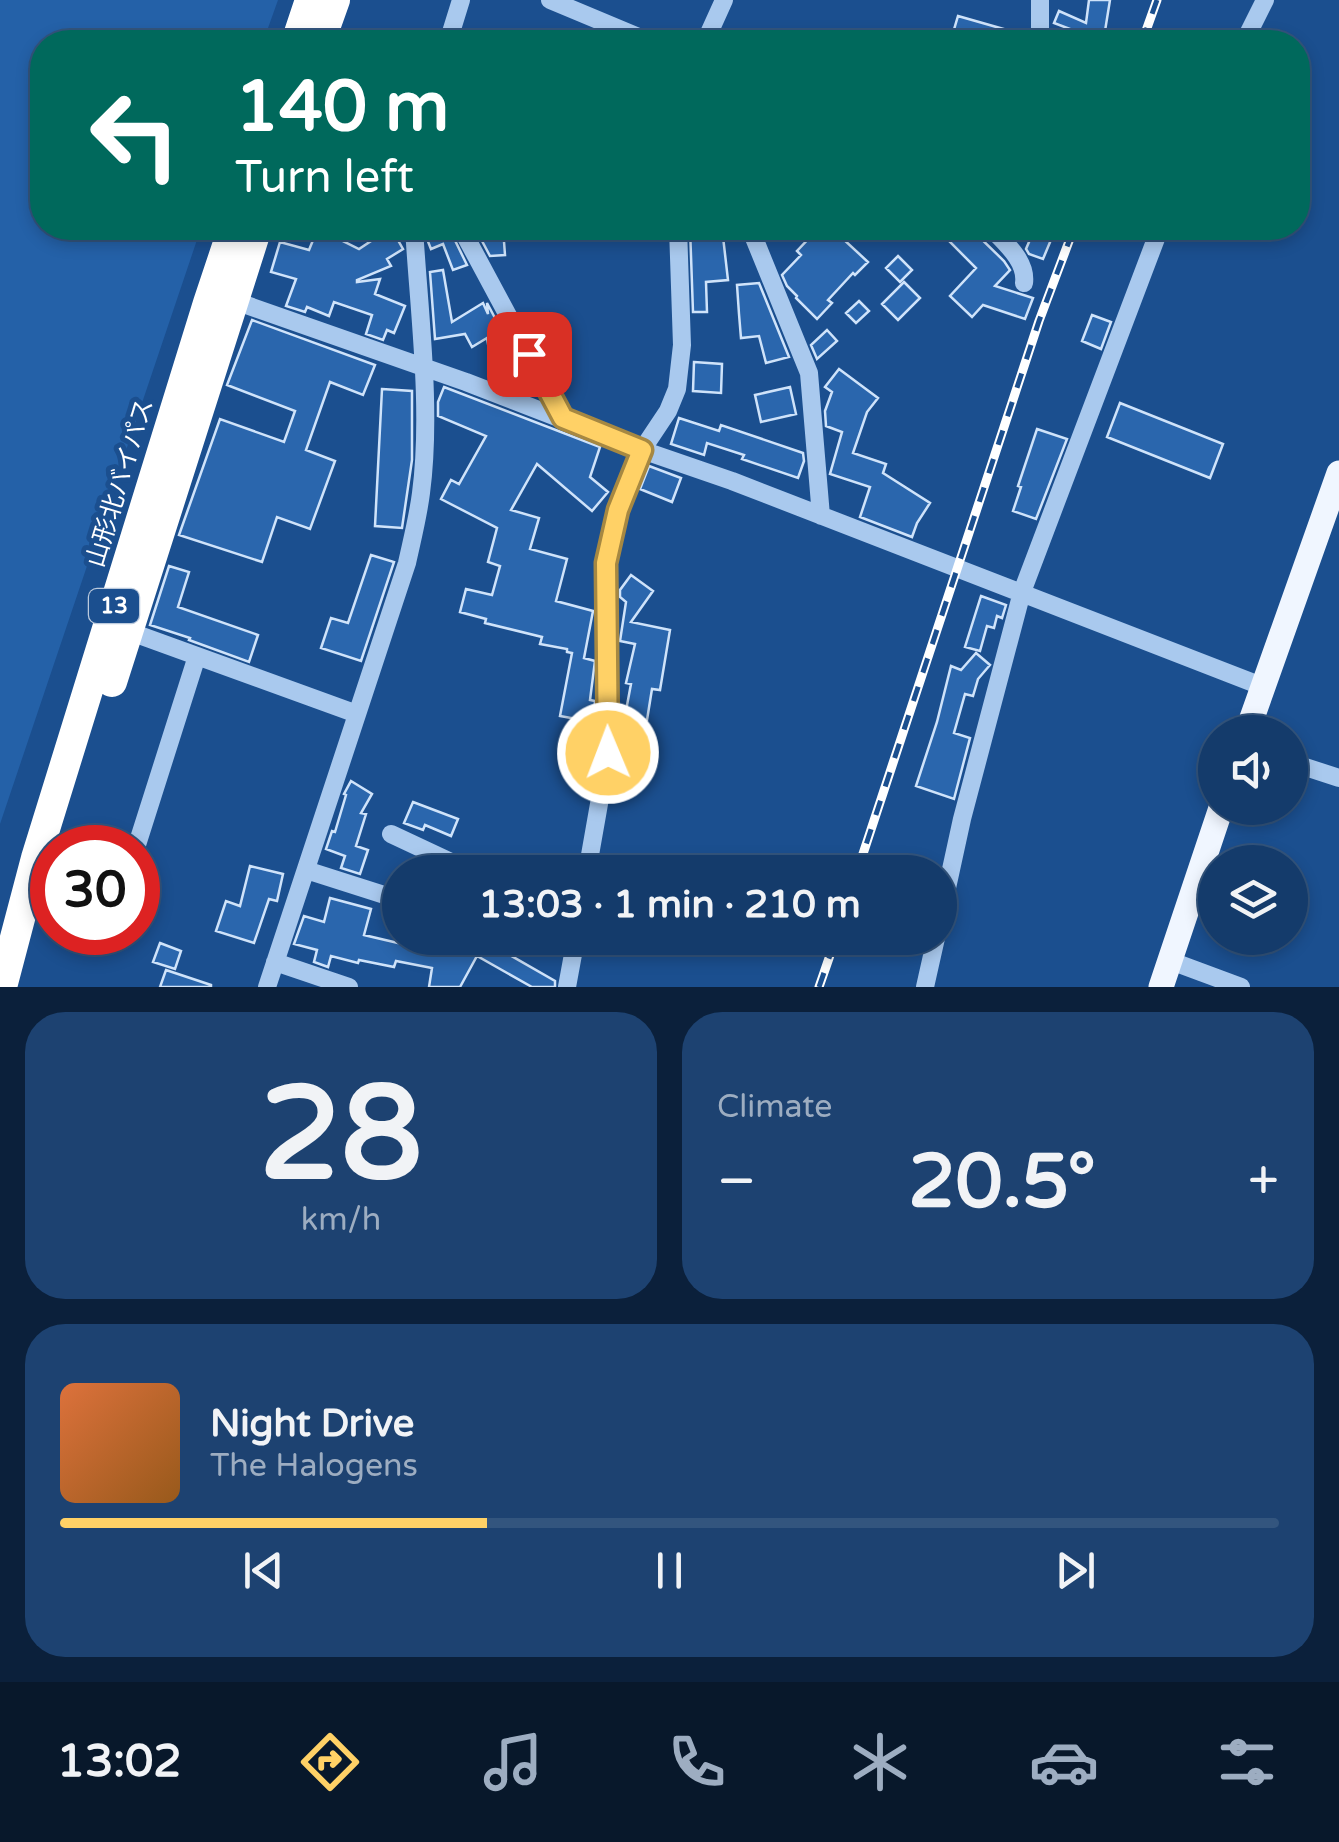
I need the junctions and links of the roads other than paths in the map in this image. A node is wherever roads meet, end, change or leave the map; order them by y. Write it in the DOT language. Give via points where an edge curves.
graph roads {
  1 [pos="310,0"];
  2 [pos="335,0"];
  3 [pos="462,0"];
  4 [pos="550,0"];
  5 [pos="724,0"];
  6 [pos="1040,0"];
  7 [pos="1265,0"];
  8 [pos="300,30"];
  9 [pos="324,30"];
  10 [pos="452,30"];
  11 [pos="622,30"];
  12 [pos="711,30"];
  13 [pos="1040,30"];
  14 [pos="1250,30"];
  15 [pos="229,240"];
  16 [pos="253,240"];
  17 [pos="415,240"];
  18 [pos="467,240"];
  19 [pos="678,240"];
  20 [pos="755,240"];
  21 [pos="1003,240"];
  22 [pos="1155,240"];
  23 [pos="1024,283"];
  24 [pos="235,301"];
  25 [pos="422,367"];
  26 [pos="563,418"];
  27 [pos="642,450"];
  28 [pos="1339,473"];
  29 [pos="822,516"];
  30 [pos="1022,592"];
  31 [pos="128,630"];
  32 [pos="197,656"];
  33 [pos="1264,687"];
  34 [pos="357,714"];
  35 [pos="1253,715"];
  36 [pos="1308,768"];
  37 [pos="1339,778"];
  38 [pos="67,825"];
  39 [pos="143,825"];
  40 [pos="1215,825"];
  41 [pos="391,834"];
  42 [pos="425,855"];
  43 [pos="590,855"];
  44 [pos="954,855"];
  45 [pos="306,870"];
  46 [pos="382,894"];
  47 [pos="31,955"];
  48 [pos="573,955"];
  49 [pos="933,955"];
  50 [pos="1171,961"];
  51 [pos="276,962"];
  52 [pos="2,987"];
  53 [pos="22,987"];
  54 [pos="267,987"];
  55 [pos="349,987"];
  56 [pos="567,987"];
  57 [pos="926,987"];
  58 [pos="1161,987"];
  59 [pos="1240,987"];
  1 -- 8 [label="highway"];
  2 -- 9 [label="highway"];
  3 -- 10 [label="street"];
  4 -- 11 [label="street"];
  5 -- 12 [label="street"];
  6 -- 13 [label="street"];
  7 -- 14 [label="street"];
  15 -- 52 [label="highway, 山形北バイパス / 13"];
  16 -- 24 [label="highway, 山形北バイパス / 13"];
  17 -- 25 [label="street"];
  18 -- 26 [label="street"];
  19 -- 27 [label="street" via="682,345 676,389"];
  20 -- 29 [label="street" via="810,373"];
  21 -- 23 [label="street" via="1026,273"];
  22 -- 30 [label="street"];
  24 -- 25 [label="street"];
  24 -- 31 [label="highway, 山形北バイパス / 13"];
  25 -- 26 [label="street"];
  25 -- 34 [label="street" via="421,495 407,562"];
  26 -- 27 [label="street"];
  27 -- 29 [label="street"];
  27 -- 43 [label="street" via="606,563 608,753"];
  28 -- 33 [label="main road"];
  29 -- 30 [label="street"];
  30 -- 33 [label="street"];
  30 -- 44 [label="street"];
  31 -- 32 [label="street"];
  31 -- 38 [label="highway, 山形北バイパス / 13"];
  32 -- 34 [label="street"];
  32 -- 39 [label="street"];
  33 -- 35 [label="main road"];
  34 -- 45 [label="street"];
  36 -- 37 [label="street"];
  40 -- 50 [label="main road"];
  41 -- 42 [label="street"];
  45 -- 46 [label="street"];
  45 -- 51 [label="street"];
  47 -- 53 [label="highway"];
  48 -- 56 [label="street"];
  49 -- 57 [label="street"];
  50 -- 58 [label="main road"];
  50 -- 59 [label="street"];
  51 -- 54 [label="street"];
  51 -- 55 [label="street"];
}
